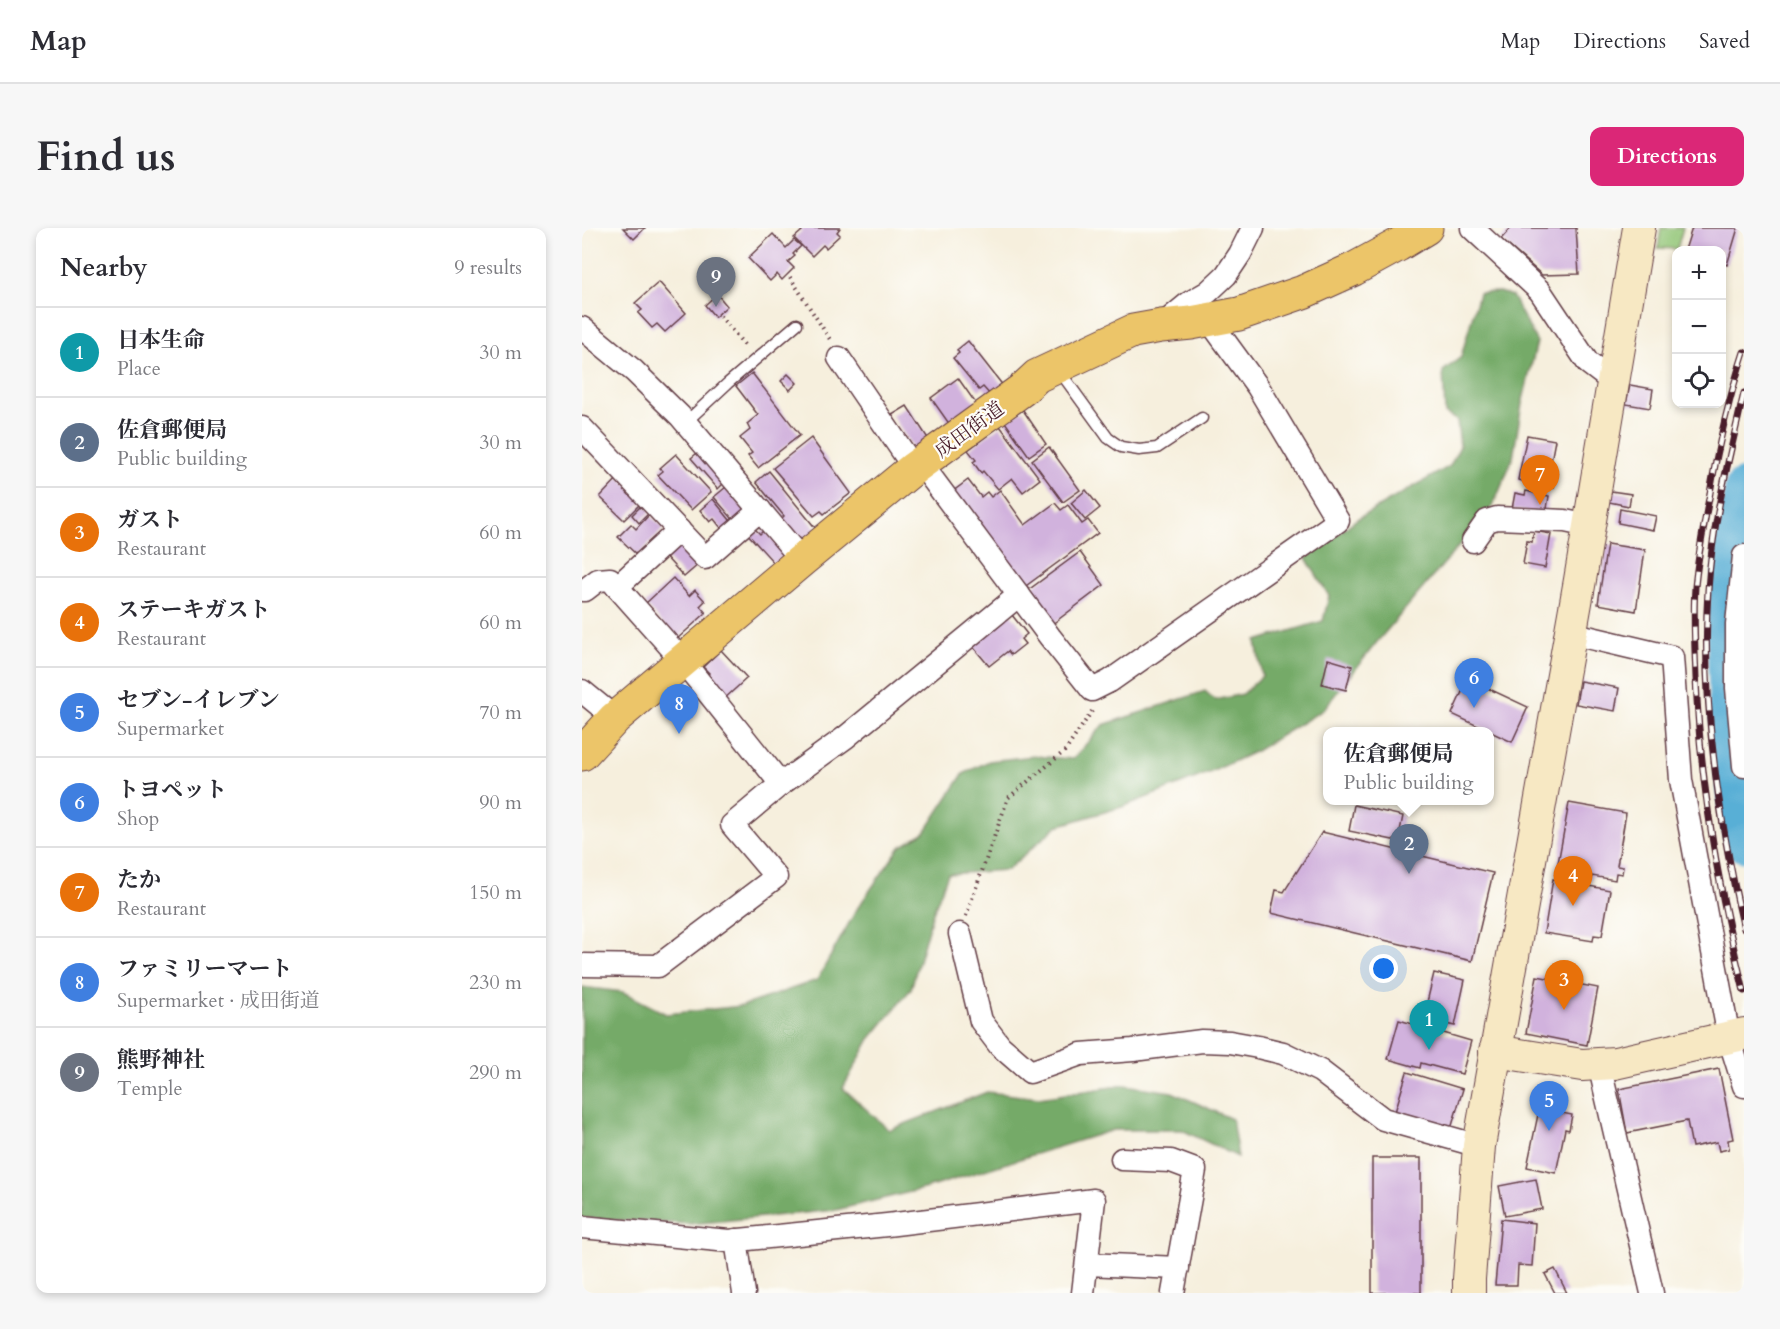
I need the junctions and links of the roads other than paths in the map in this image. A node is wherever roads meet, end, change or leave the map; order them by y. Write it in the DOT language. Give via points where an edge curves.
graph roads {
  1 [pos="1252,228"];
  2 [pos="1426,228"];
  3 [pos="1472,228"];
  4 [pos="1639,228"];
  5 [pos="1209,320"];
  6 [pos="797,324"];
  7 [pos="1161,326"];
  8 [pos="582,328"];
  9 [pos="839,358"];
  10 [pos="1056,366"];
  11 [pos="1613,382"];
  12 [pos="1202,418"];
  13 [pos="686,422"];
  14 [pos="582,428"];
  15 [pos="918,466"];
  16 [pos="760,510"];
  17 [pos="1589,526"];
  18 [pos="679,530"];
  19 [pos="1473,541"];
  20 [pos="1744,556"];
  21 [pos="802,560"];
  22 [pos="617,587"];
  23 [pos="582,590"];
  24 [pos="1019,595"];
  25 [pos="1570,633"];
  26 [pos="682,660"];
  27 [pos="582,691"];
  28 [pos="1741,697"];
  29 [pos="615,718"];
  30 [pos="582,754"];
  31 [pos="1744,766"];
  32 [pos="781,784"];
  33 [pos="960,934"];
  34 [pos="582,965"];
  35 [pos="1736,1036"];
  36 [pos="1495,1051"];
  37 [pos="1599,1064"];
  38 [pos="1744,1086"];
  39 [pos="1479,1146"];
  40 [pos="1122,1160"];
  41 [pos="582,1227"];
  42 [pos="736,1240"];
  43 [pos="1087,1264"];
  44 [pos="1178,1268"];
  45 [pos="744,1293"];
  46 [pos="1083,1293"];
  47 [pos="1173,1293"];
  48 [pos="1469,1293"];
  49 [pos="1652,1293"];
  1 -- 7 [label="street" via="1226,274"];
  2 -- 5 [label="highway, 成田街道" via="1354,269 1303,292"];
  3 -- 11 [label="street" via="1540,291 1588,363"];
  4 -- 11 [label="street"];
  5 -- 7 [label="highway, 成田街道"];
  5 -- 24 [label="street" via="1258,387 1338,521 1092,690"];
  6 -- 13 [label="lane"];
  7 -- 10 [label="highway, 成田街道" via="1133,331"];
  8 -- 13 [label="street"];
  9 -- 15 [label="street"];
  10 -- 12 [label="lane" via="1108,438 1120,447 1157,448"];
  10 -- 15 [label="highway, 成田街道" via="1037,375"];
  11 -- 17 [label="street"];
  13 -- 16 [label="street"];
  14 -- 18 [label="street"];
  15 -- 21 [label="highway, 成田街道"];
  15 -- 24 [label="street"];
  16 -- 18 [label="street" via="705,558"];
  16 -- 21 [label="street"];
  17 -- 19 [label="street" via="1497,518 1487,521"];
  17 -- 25 [label="street"];
  18 -- 22 [label="street"];
  20 -- 28 [label="street" via="1737,624"];
  21 -- 26 [label="highway, 成田街道"];
  22 -- 23 [label="street" via="610,579 598,580"];
  22 -- 26 [label="street"];
  24 -- 32 [label="street" via="846,737"];
  25 -- 35 [label="street" via="1672,657 1680,780"];
  25 -- 36 [label="street"];
  26 -- 29 [label="highway, 成田街道"];
  26 -- 32 [label="street"];
  27 -- 29 [label="street"];
  28 -- 31 [label="street"];
  29 -- 30 [label="highway, 成田街道"];
  32 -- 34 [label="street" via="732,825 776,877 658,966"];
  33 -- 39 [label="street" via="981,1021 1000,1046 1030,1072 1081,1054 1202,1041 1230,1042 1282,1053 1320,1071 1383,1119"];
  35 -- 37 [label="street"];
  35 -- 38 [label="street"];
  36 -- 37 [label="street" via="1582,1065"];
  36 -- 39 [label="street"];
  37 -- 49 [label="street"];
  39 -- 48 [label="street"];
  40 -- 44 [label="street" via="1171,1161 1195,1170"];
  41 -- 42 [label="street"];
  42 -- 43 [label="street" via="1094,1200"];
  42 -- 45 [label="street"];
  43 -- 44 [label="street"];
  43 -- 46 [label="street"];
  44 -- 47 [label="street"];
}
